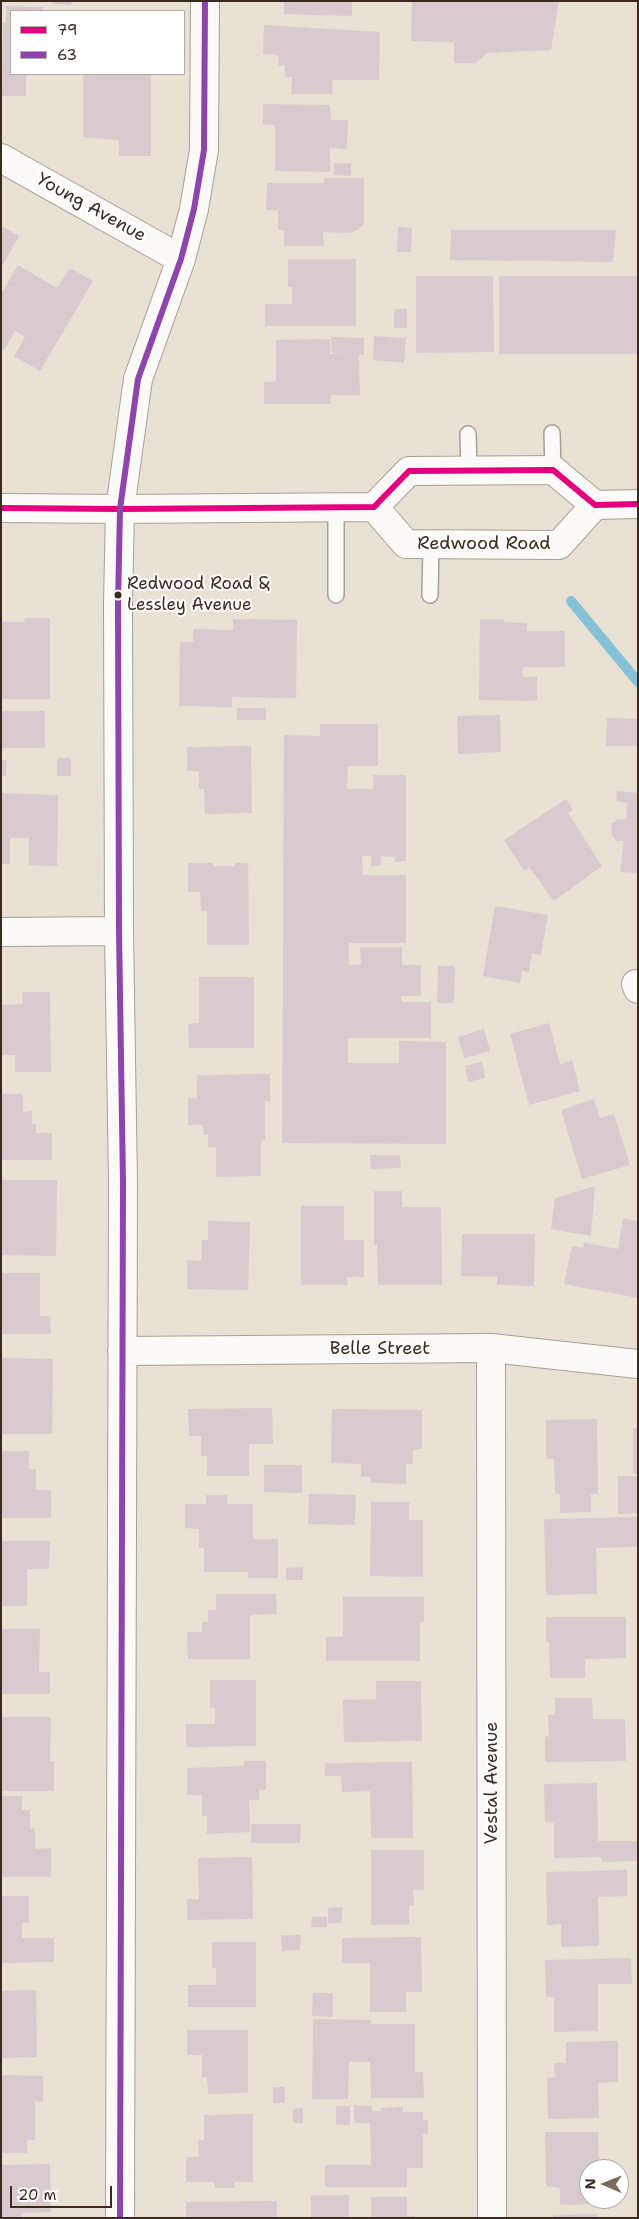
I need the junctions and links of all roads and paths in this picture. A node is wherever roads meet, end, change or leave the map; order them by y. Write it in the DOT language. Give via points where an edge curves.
graph roads {
  1 [pos="205,1"];
  2 [pos="1,158"];
  3 [pos="181,259"];
  4 [pos="552,433"];
  5 [pos="468,434"];
  6 [pos="469,470"];
  7 [pos="553,470"];
  8 [pos="638,504"];
  9 [pos="594,505"];
  10 [pos="336,507"];
  11 [pos="374,507"];
  12 [pos="1,508"];
  13 [pos="120,509"];
  14 [pos="431,545"];
  15 [pos="336,595"];
  16 [pos="430,595"];
  17 [pos="119,930"];
  18 [pos="1,932"];
  19 [pos="492,1348"];
  20 [pos="122,1351"];
  21 [pos="638,1364"];
  22 [pos="120,2218"];
  23 [pos="492,2218"];
  1 -- 3 [label="street" via="204,150"];
  2 -- 3 [label="street, Young Avenue"];
  3 -- 13 [label="street" via="138,379"];
  4 -- 7 [label="lane"];
  5 -- 6 [label="lane"];
  6 -- 7 [label="street"];
  6 -- 11 [label="street" via="409,471"];
  7 -- 9 [label="street"];
  8 -- 9 [label="street"];
  9 -- 14 [label="street, Redwood Road" via="559,545"];
  10 -- 11 [label="street"];
  10 -- 13 [label="street"];
  10 -- 15 [label="lane"];
  11 -- 14 [label="street, Redwood Road" via="406,544"];
  12 -- 13 [label="street"];
  13 -- 17 [label="street"];
  14 -- 16 [label="lane"];
  17 -- 18 [label="street"];
  17 -- 20 [label="street"];
  19 -- 20 [label="street, Belle Street"];
  19 -- 21 [label="street, Belle Street"];
  19 -- 23 [label="street, Vestal Avenue"];
  20 -- 22 [label="street"];
}
